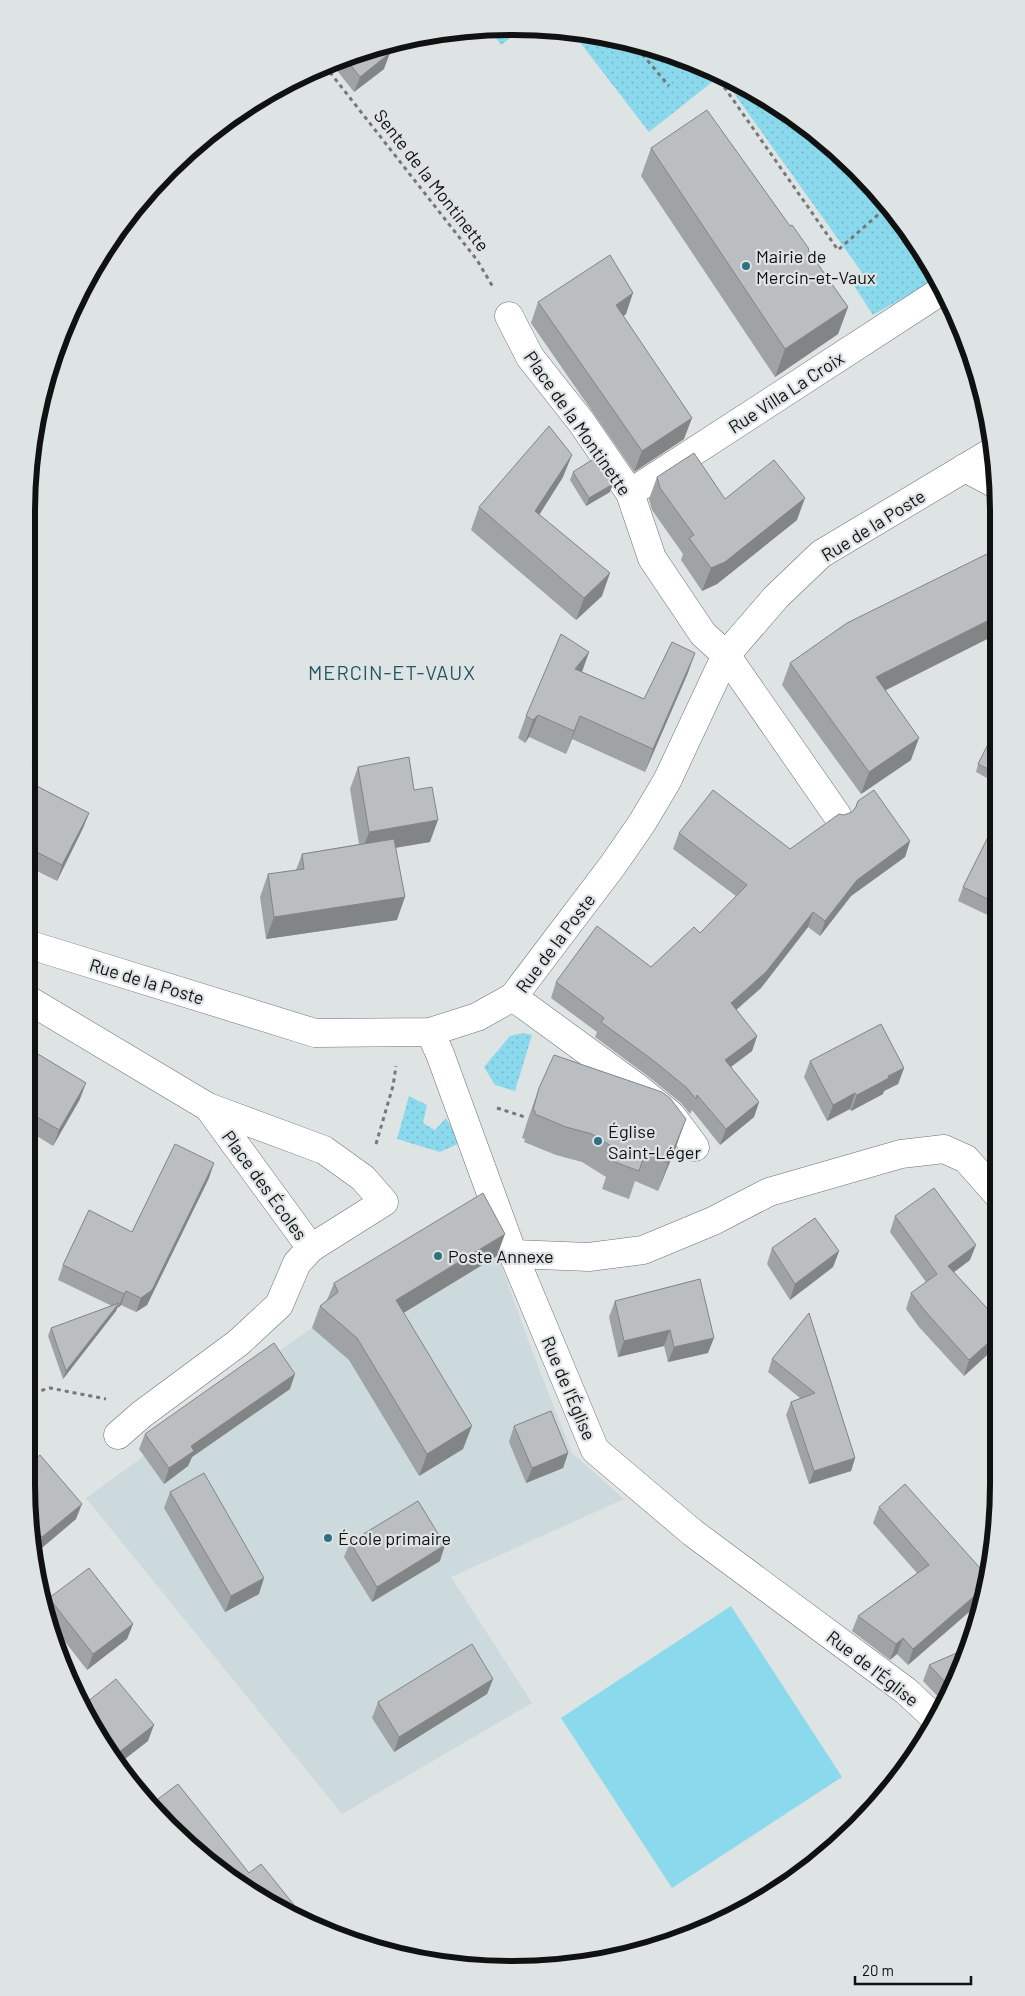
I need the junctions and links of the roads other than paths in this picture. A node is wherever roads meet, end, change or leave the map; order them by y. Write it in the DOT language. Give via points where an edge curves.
graph roads {
  1 [pos="937,294"];
  2 [pos="509,316"];
  3 [pos="986,455"];
  4 [pos="965,468"];
  5 [pos="989,481"];
  6 [pos="630,493"];
  7 [pos="726,655"];
  8 [pos="837,815"];
  9 [pos="35,946"];
  10 [pos="514,997"];
  11 [pos="35,1004"];
  12 [pos="430,1032"];
  13 [pos="208,1107"];
  14 [pos="695,1147"];
  15 [pos="990,1186"];
  16 [pos="311,1248"];
  17 [pos="513,1254"];
  18 [pos="118,1435"];
  19 [pos="931,1714"];
  1 -- 6 [label="street, Rue Villa La Croix"];
  2 -- 6 [label="street, Place de la Montinette" via="530,357 582,423"];
  3 -- 4 [label="street, Rue de la Poste"];
  4 -- 5 [label="street"];
  4 -- 7 [label="street, Rue de la Poste" via="821,554 776,597"];
  6 -- 7 [label="street, Place de la Montinette" via="652,558 703,634"];
  7 -- 8 [label="street"];
  7 -- 10 [label="street, Rue de la Poste" via="667,781 642,823"];
  9 -- 12 [label="street, Rue de la Poste" via="315,1033"];
  10 -- 12 [label="street, Rue de la Poste" via="478,1017"];
  10 -- 14 [label="street" via="671,1115"];
  11 -- 13 [label="street, Place des Écoles"];
  12 -- 17 [label="street, Rue de l'Église"];
  13 -- 16 [label="street, Place des Écoles"];
  13 -- 16 [label="street, Place des Écoles" via="324,1150 363,1178 384,1202"];
  15 -- 17 [label="street" via="966,1159 944,1149 901,1154 769,1192 713,1221 643,1250 589,1257"];
  16 -- 18 [label="street" via="297,1263 279,1305 238,1343"];
  17 -- 19 [label="street, Rue de l'Église" via="595,1450 693,1533 906,1691"];
}
